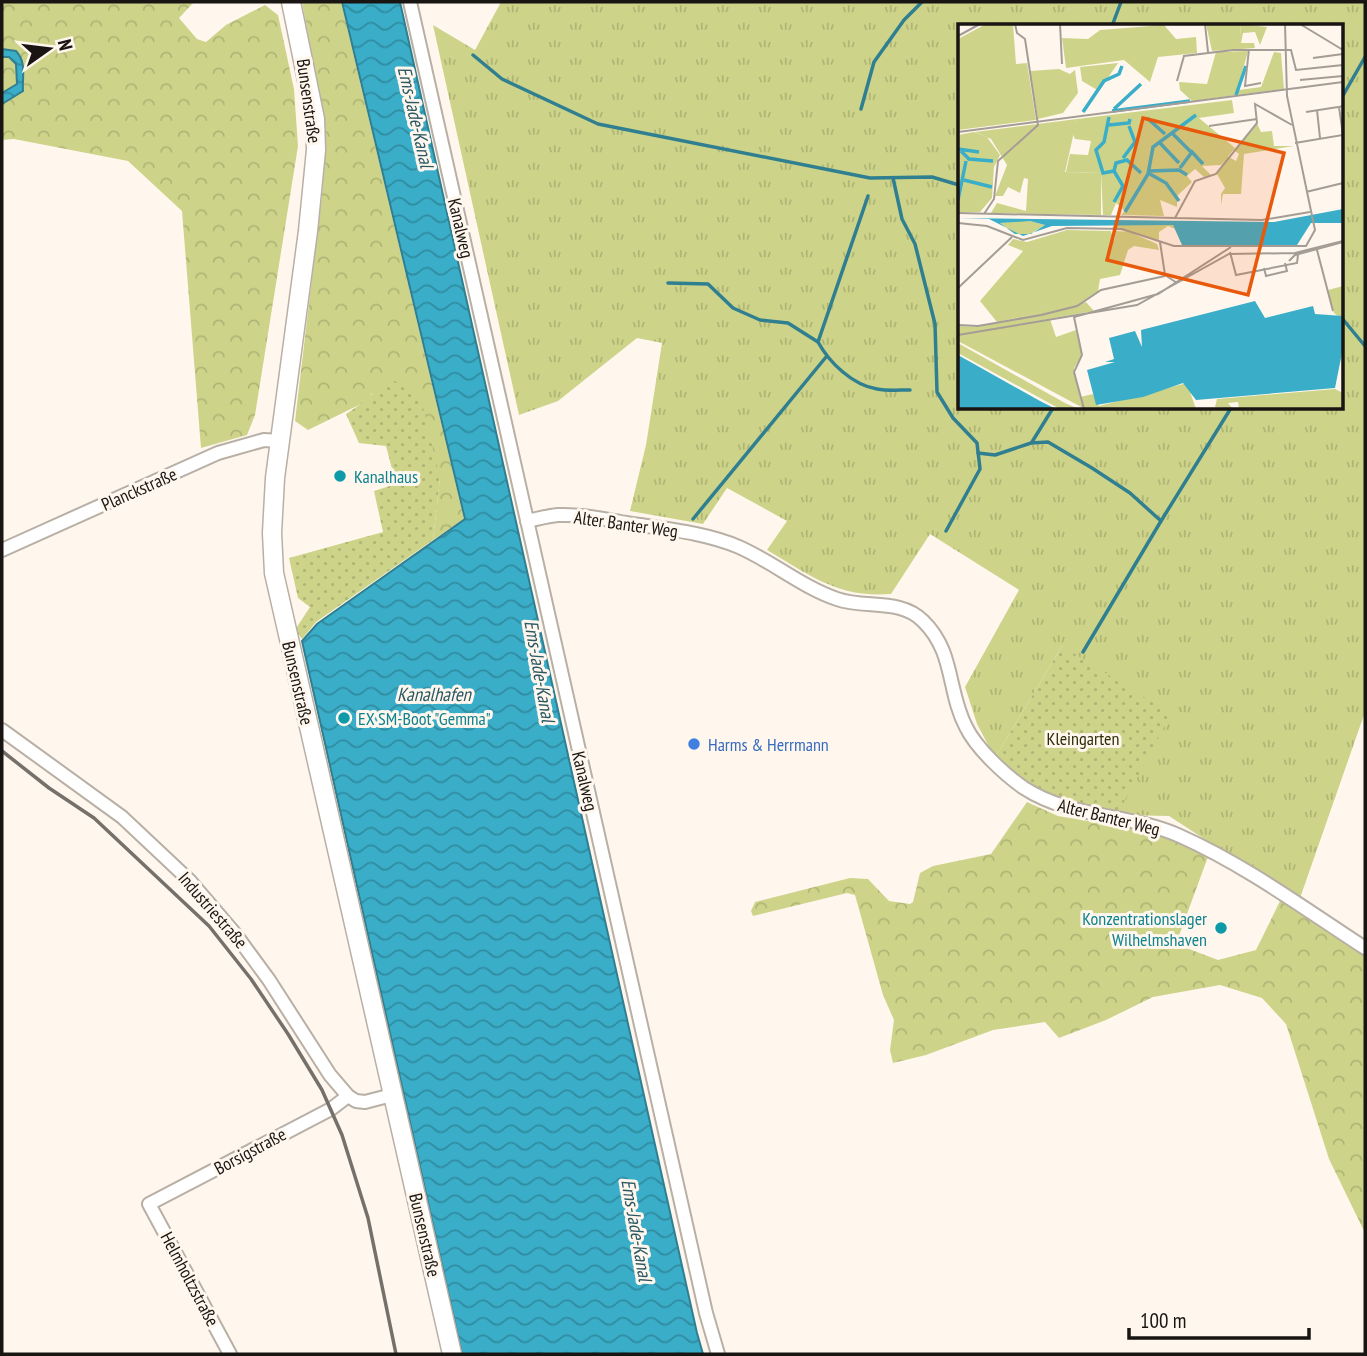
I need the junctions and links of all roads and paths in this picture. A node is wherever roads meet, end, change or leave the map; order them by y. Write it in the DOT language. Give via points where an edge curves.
graph roads {
  1 [pos="291,2"];
  2 [pos="410,2"];
  3 [pos="279,441"];
  4 [pos="527,521"];
  5 [pos="2,550"];
  6 [pos="2,730"];
  7 [pos="1365,948"];
  8 [pos="393,1095"];
  9 [pos="348,1096"];
  10 [pos="149,1204"];
  11 [pos="230,1354"];
  12 [pos="452,1354"];
  13 [pos="718,1354"];
  1 -- 3 [label="street, Bunsenstraße" via="315,119 316,150"];
  2 -- 4 [label="street, Kanalweg"];
  3 -- 5 [label="street, Planckstraße" via="264,440 218,453"];
  3 -- 8 [label="street, Bunsenstraße" via="272,533 276,583"];
  4 -- 7 [label="street, Alter Banter Weg" via="571,515 695,534 739,547 834,598 910,612 926,625 945,654 960,713 974,741 1022,787 1060,806 1179,835 1258,878"];
  4 -- 13 [label="street, Kanalweg"];
  6 -- 9 [label="street, Industriestraße" via="122,817 189,880 236,935"];
  8 -- 9 [label="street" via="365,1102"];
  8 -- 12 [label="street, Bunsenstraße"];
  9 -- 10 [label="street, Borsigstraße"];
  10 -- 11 [label="street, Helmholtzstraße"];
}
